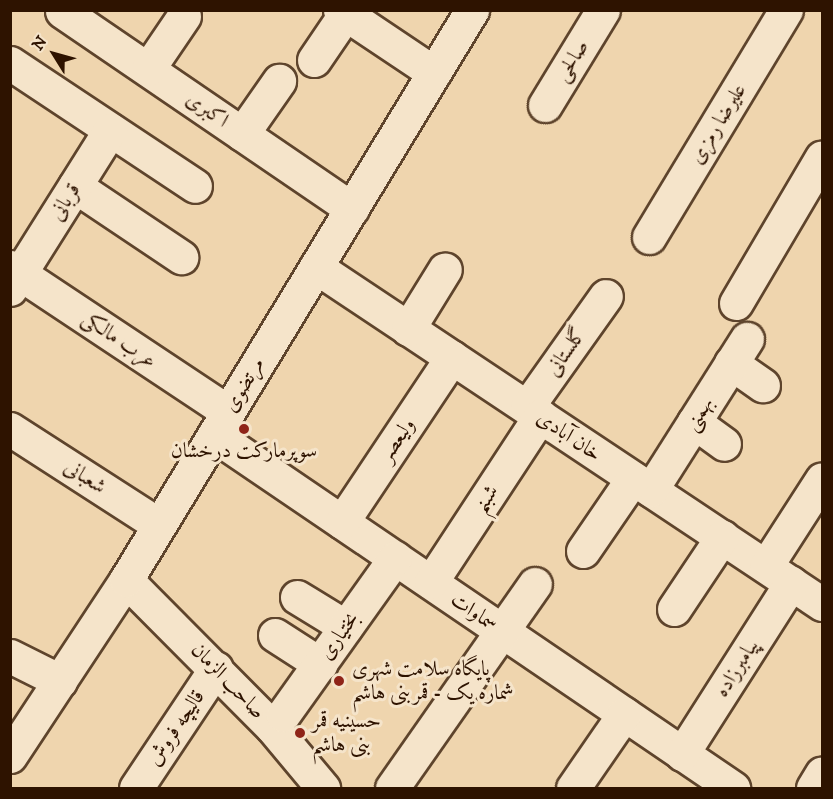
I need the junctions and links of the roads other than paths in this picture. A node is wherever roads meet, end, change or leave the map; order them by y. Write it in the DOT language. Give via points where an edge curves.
graph roads {
  1 [pos="472,10"];
  2 [pos="786,10"];
  3 [pos="62,11"];
  4 [pos="344,12"];
  5 [pos="596,13"];
  6 [pos="184,16"];
  7 [pos="315,60"];
  8 [pos="10,63"];
  9 [pos="148,69"];
  10 [pos="434,73"];
  11 [pos="279,81"];
  12 [pos="545,105"];
  13 [pos="110,130"];
  14 [pos="242,134"];
  15 [pos="822,157"];
  16 [pos="75,186"];
  17 [pos="195,186"];
  18 [pos="352,209"];
  19 [pos="649,237"];
  20 [pos="181,257"];
  21 [pos="316,267"];
  22 [pos="445,269"];
  23 [pos="14,277"];
  24 [pos="606,296"];
  25 [pos="736,303"];
  26 [pos="408,329"];
  27 [pos="452,357"];
  28 [pos="763,385"];
  29 [pos="533,412"];
  30 [pos="694,422"];
  31 [pos="221,423"];
  32 [pos="10,429"];
  33 [pos="724,444"];
  34 [pos="822,479"];
  35 [pos="642,484"];
  36 [pos="342,522"];
  37 [pos="159,525"];
  38 [pos="722,537"];
  39 [pos="583,551"];
  40 [pos="395,558"];
  41 [pos="778,574"];
  42 [pos="126,580"];
  43 [pos="431,582"];
  44 [pos="536,584"];
  45 [pos="297,597"];
  46 [pos="822,604"];
  47 [pos="674,609"];
  48 [pos="346,627"];
  49 [pos="503,631"];
  50 [pos="276,635"];
  51 [pos="10,656"];
  52 [pos="320,664"];
  53 [pos="216,668"];
  54 [pos="60,681"];
  55 [pos="283,714"];
  56 [pos="624,714"];
  57 [pos="11,754"];
  58 [pos="682,754"];
  59 [pos="822,773"];
  60 [pos="314,785"];
  61 [pos="136,789"];
  62 [pos="392,789"];
  63 [pos="573,789"];
  64 [pos="733,789"];
  65 [pos="813,789"];
  1 -- 10 [label="street, مرتضوی"];
  2 -- 19 [label="street, علیرضا رمزی"];
  3 -- 9 [label="street, اکبری"];
  4 -- 7 [label="street"];
  4 -- 10 [label="street"];
  5 -- 12 [label="street, صالحی"];
  6 -- 9 [label="street"];
  8 -- 13 [label="street"];
  9 -- 14 [label="street, اکبری"];
  10 -- 18 [label="street, مرتضوی"];
  11 -- 14 [label="street"];
  13 -- 16 [label="street, قربانی"];
  13 -- 17 [label="street"];
  14 -- 18 [label="street, اکبری"];
  15 -- 25 [label="street"];
  16 -- 20 [label="street"];
  16 -- 23 [label="street, قربانی"];
  18 -- 21 [label="street, مرتضوی"];
  21 -- 26 [label="street, خان آبادی"];
  21 -- 31 [label="street, مرتضوی"];
  22 -- 26 [label="street"];
  23 -- 31 [label="street, عرب مالکی"];
  24 -- 29 [label="street, گلستانی"];
  26 -- 27 [label="street, خان آبادی"];
  27 -- 29 [label="street, خان آبادی"];
  27 -- 36 [label="street, ولیعصر"];
  28 -- 30 [label="street, بهمنی" via="739,351"];
  29 -- 35 [label="street, خان آبادی"];
  29 -- 43 [label="street, شبنم"];
  30 -- 33 [label="street"];
  30 -- 35 [label="street, بهمنی"];
  31 -- 36 [label="street, سماوات"];
  31 -- 37 [label="street, مرتضوی"];
  32 -- 37 [label="street, شعبانی"];
  34 -- 41 [label="street, پیامبرزاده"];
  35 -- 38 [label="street, خان آبادی"];
  35 -- 39 [label="street, بهمنی"];
  36 -- 40 [label="street, سماوات"];
  37 -- 42 [label="street, مرتضوی"];
  38 -- 41 [label="street, خان آبادی"];
  38 -- 47 [label="street"];
  40 -- 43 [label="street, سماوات"];
  40 -- 48 [label="street, بختیاری"];
  41 -- 46 [label="street, خان آبادی"];
  41 -- 58 [label="street, پیامبرزاده"];
  42 -- 53 [label="street, صاحب الزمان"];
  42 -- 54 [label="street, مرتضوی"];
  43 -- 49 [label="street, سماوات"];
  44 -- 49 [label="street"];
  45 -- 48 [label="street"];
  48 -- 52 [label="street, بختیاری"];
  49 -- 56 [label="street, سماوات"];
  49 -- 62 [label="street"];
  50 -- 52 [label="street"];
  51 -- 54 [label="street"];
  52 -- 55 [label="street, بختیاری"];
  53 -- 60 [label="street, صاحب الزمان"];
  53 -- 61 [label="street, قالیچه فروش"];
  54 -- 57 [label="street, مرتضوی"];
  56 -- 58 [label="street, سماوات"];
  56 -- 63 [label="street"];
  58 -- 64 [label="street, سماوات"];
  59 -- 65 [label="street"];
}
